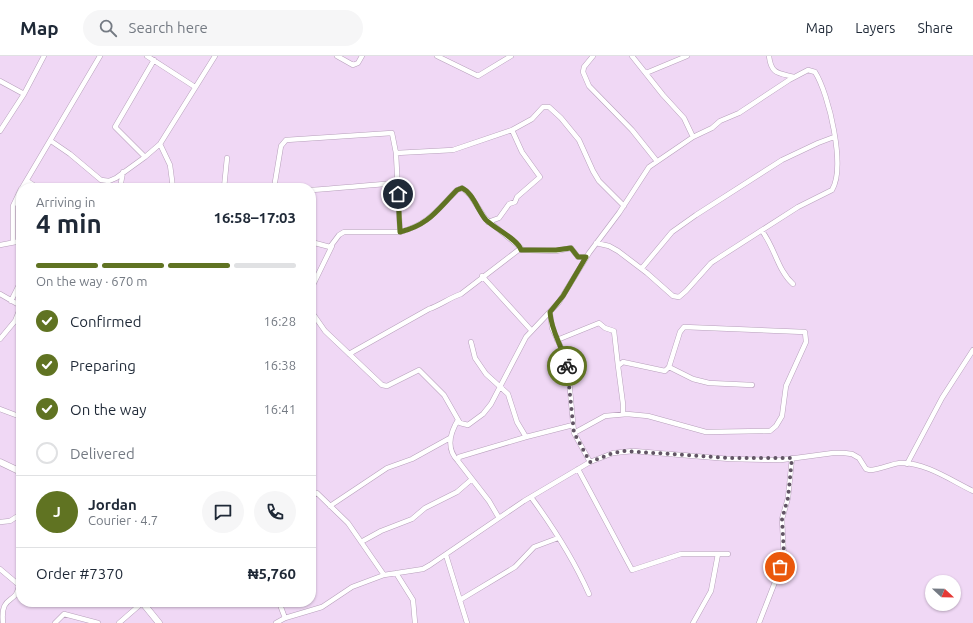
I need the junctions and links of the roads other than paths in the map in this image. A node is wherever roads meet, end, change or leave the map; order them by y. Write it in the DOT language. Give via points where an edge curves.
graph roads {
  1 [pos="43,56"];
  2 [pos="100,56"];
  3 [pos="147,56"];
  4 [pos="215,56"];
  5 [pos="337,56"];
  6 [pos="362,56"];
  7 [pos="437,56"];
  8 [pos="511,56"];
  9 [pos="593,56"];
  10 [pos="632,56"];
  11 [pos="687,56"];
  12 [pos="769,56"];
  13 [pos="154,60"];
  14 [pos="646,73"];
  15 [pos="794,77"];
  16 [pos="0,81"];
  17 [pos="195,87"];
  18 [pos="24,94"];
  19 [pos="512,130"];
  20 [pos="0,131"];
  21 [pos="693,137"];
  22 [pos="834,137"];
  23 [pos="51,141"];
  24 [pos="160,144"];
  25 [pos="396,153"];
  26 [pos="145,158"];
  27 [pos="227,158"];
  28 [pos="656,160"];
  29 [pos="124,172"];
  30 [pos="27,181"];
  31 [pos="30,183"];
  32 [pos="121,183"];
  33 [pos="172,183"];
  34 [pos="224,183"];
  35 [pos="275,183"];
  36 [pos="398,183"];
  37 [pos="316,190"];
  38 [pos="16,200"];
  39 [pos="624,206"];
  40 [pos="488,222"];
  41 [pos="762,231"];
  42 [pos="400,232"];
  43 [pos="13,242"];
  44 [pos="16,242"];
  45 [pos="596,243"];
  46 [pos="316,244"];
  47 [pos="0,245"];
  48 [pos="332,246"];
  49 [pos="521,250"];
  50 [pos="586,257"];
  51 [pos="642,268"];
  52 [pos="482,276"];
  53 [pos="316,279"];
  54 [pos="793,284"];
  55 [pos="16,291"];
  56 [pos="0,294"];
  57 [pos="11,301"];
  58 [pos="16,304"];
  59 [pos="550,312"];
  60 [pos="16,318"];
  61 [pos="316,318"];
  62 [pos="531,330"];
  63 [pos="0,339"];
  64 [pos="557,340"];
  65 [pos="471,342"];
  66 [pos="973,350"];
  67 [pos="349,354"];
  68 [pos="618,366"];
  69 [pos="669,367"];
  70 [pos="752,385"];
  71 [pos="500,388"];
  72 [pos="0,410"];
  73 [pos="623,414"];
  74 [pos="16,415"];
  75 [pos="458,420"];
  76 [pos="574,426"];
  77 [pos="574,433"];
  78 [pos="526,437"];
  79 [pos="450,438"];
  80 [pos="792,458"];
  81 [pos="458,461"];
  82 [pos="0,462"];
  83 [pos="590,462"];
  84 [pos="907,464"];
  85 [pos="578,469"];
  86 [pos="16,470"];
  87 [pos="472,479"];
  88 [pos="973,492"];
  89 [pos="316,493"];
  90 [pos="530,497"];
  91 [pos="330,506"];
  92 [pos="16,517"];
  93 [pos="499,518"];
  94 [pos="0,522"];
  95 [pos="558,538"];
  96 [pos="361,542"];
  97 [pos="718,554"];
  98 [pos="728,554"];
  99 [pos="446,555"];
  100 [pos="0,569"];
  101 [pos="396,573"];
  102 [pos="384,575"];
  103 [pos="16,582"];
  104 [pos="16,592"];
  105 [pos="589,594"];
  106 [pos="460,600"];
  107 [pos="137,607"];
  108 [pos="146,607"];
  109 [pos="281,607"];
  110 [pos="285,618"];
  111 [pos="3,623"];
  112 [pos="55,623"];
  113 [pos="98,623"];
  114 [pos="120,623"];
  115 [pos="159,623"];
  116 [pos="277,623"];
  117 [pos="415,623"];
  118 [pos="467,623"];
  119 [pos="693,623"];
  120 [pos="759,623"];
  1 -- 18 [label="street"];
  2 -- 23 [label="street"];
  3 -- 13 [label="street"];
  4 -- 17 [label="street"];
  5 -- 6 [label="street" via="353,65 358,63"];
  7 -- 8 [label="street" via="478,76"];
  9 -- 28 [label="street" via="583,72 589,86 632,130"];
  10 -- 14 [label="street"];
  11 -- 14 [label="street"];
  12 -- 15 [label="street" via="773,70"];
  13 -- 17 [label="street"];
  13 -- 26 [label="street" via="115,127"];
  14 -- 21 [label="street" via="684,118"];
  15 -- 21 [label="street" via="738,113"];
  15 -- 22 [label="street" via="808,70 815,72 828,102"];
  16 -- 18 [label="street"];
  17 -- 24 [label="street"];
  18 -- 20 [label="street"];
  19 -- 25 [label="street" via="450,151"];
  19 -- 39 [label="street" via="532,119 543,107 549,107 579,140 599,181"];
  19 -- 40 [label="street" via="522,152 540,177 508,205 499,218"];
  21 -- 28 [label="street"];
  22 -- 41 [label="street" via="836,180 832,190 798,206"];
  22 -- 51 [label="street" via="782,160 696,215 672,232"];
  23 -- 29 [label="street" via="101,180 109,181"];
  23 -- 30 [label="street"];
  24 -- 26 [label="street"];
  24 -- 33 [label="street" via="170,165"];
  25 -- 35 [label="street" via="393,135 390,133 286,140 281,146"];
  25 -- 36 [label="street"];
  26 -- 29 [label="street"];
  27 -- 34 [label="street"];
  28 -- 39 [label="street" via="642,175"];
  29 -- 32 [label="street"];
  30 -- 31 [label="street"];
  36 -- 37 [label="street"];
  36 -- 42 [label="street"];
  38 -- 43 [label="street" via="13,206"];
  39 -- 45 [label="street"];
  40 -- 42 [label="street" via="462,188 431,218"];
  40 -- 49 [label="street" via="514,241"];
  41 -- 51 [label="street" via="711,264 679,297 672,296"];
  41 -- 54 [label="street" via="772,243 784,275"];
  42 -- 48 [label="street" via="344,232"];
  43 -- 44 [label="street"];
  43 -- 47 [label="street"];
  45 -- 50 [label="street"];
  45 -- 51 [label="street" via="609,246"];
  46 -- 48 [label="street" via="327,248"];
  48 -- 53 [label="street"];
  49 -- 50 [label="street" via="571,248 578,257"];
  49 -- 52 [label="street"];
  50 -- 59 [label="street" via="563,296"];
  52 -- 62 [label="street"];
  52 -- 67 [label="street" via="461,294"];
  55 -- 57 [label="street"];
  56 -- 57 [label="street"];
  57 -- 58 [label="street"];
  59 -- 62 [label="street"];
  59 -- 64 [label="street"];
  60 -- 63 [label="street"];
  61 -- 67 [label="street" via="325,331"];
  62 -- 71 [label="street"];
  64 -- 68 [label="street" via="599,323 614,331"];
  64 -- 76 [label="street" via="568,369"];
  65 -- 71 [label="street" via="480,366"];
  66 -- 84 [label="street" via="942,398"];
  67 -- 75 [label="street" via="384,386 419,370 444,395"];
  68 -- 69 [label="street" via="623,362 665,371"];
  68 -- 73 [label="street" via="624,404"];
  69 -- 70 [label="street" via="693,379 709,383"];
  69 -- 73 [label="street" via="684,327 805,332 806,342 786,386 782,416 770,431 706,432 648,416"];
  71 -- 75 [label="street" via="483,414 468,425"];
  71 -- 78 [label="street" via="508,394 517,422"];
  72 -- 74 [label="street"];
  73 -- 77 [label="street" via="605,416"];
  75 -- 79 [label="street"];
  76 -- 77 [label="street"];
  76 -- 78 [label="street"];
  77 -- 83 [label="street"];
  78 -- 81 [label="street" via="460,457"];
  79 -- 81 [label="street" via="453,455"];
  79 -- 91 [label="street" via="412,459 387,468"];
  80 -- 83 [label="street" via="736,459 625,451"];
  80 -- 84 [label="street" via="833,453 852,454 870,470 900,463"];
  80 -- 120 [label="street" via="788,498 782,519 784,559"];
  81 -- 87 [label="street"];
  82 -- 86 [label="street"];
  83 -- 85 [label="street"];
  84 -- 88 [label="street" via="943,475"];
  85 -- 90 [label="street"];
  85 -- 97 [label="street" via="632,570 681,554"];
  87 -- 93 [label="street"];
  87 -- 96 [label="street" via="457,492 425,508 412,519 381,530"];
  89 -- 91 [label="street"];
  90 -- 93 [label="street"];
  90 -- 95 [label="street"];
  91 -- 96 [label="street" via="348,523"];
  92 -- 94 [label="street"];
  93 -- 99 [label="street"];
  95 -- 105 [label="street" via="580,573"];
  95 -- 106 [label="street" via="534,548 515,567"];
  96 -- 102 [label="street"];
  97 -- 98 [label="street"];
  97 -- 119 [label="street" via="711,592"];
  99 -- 101 [label="street" via="423,569"];
  99 -- 106 [label="street"];
  100 -- 103 [label="street"];
  101 -- 102 [label="street"];
  101 -- 117 [label="street" via="413,600"];
  102 -- 110 [label="street" via="352,587 322,607"];
  104 -- 111 [label="street" via="2,606"];
  106 -- 118 [label="street"];
  107 -- 114 [label="street"];
  108 -- 115 [label="street"];
  109 -- 110 [label="street"];
  110 -- 116 [label="street"];
  112 -- 113 [label="street" via="64,614"];
}
